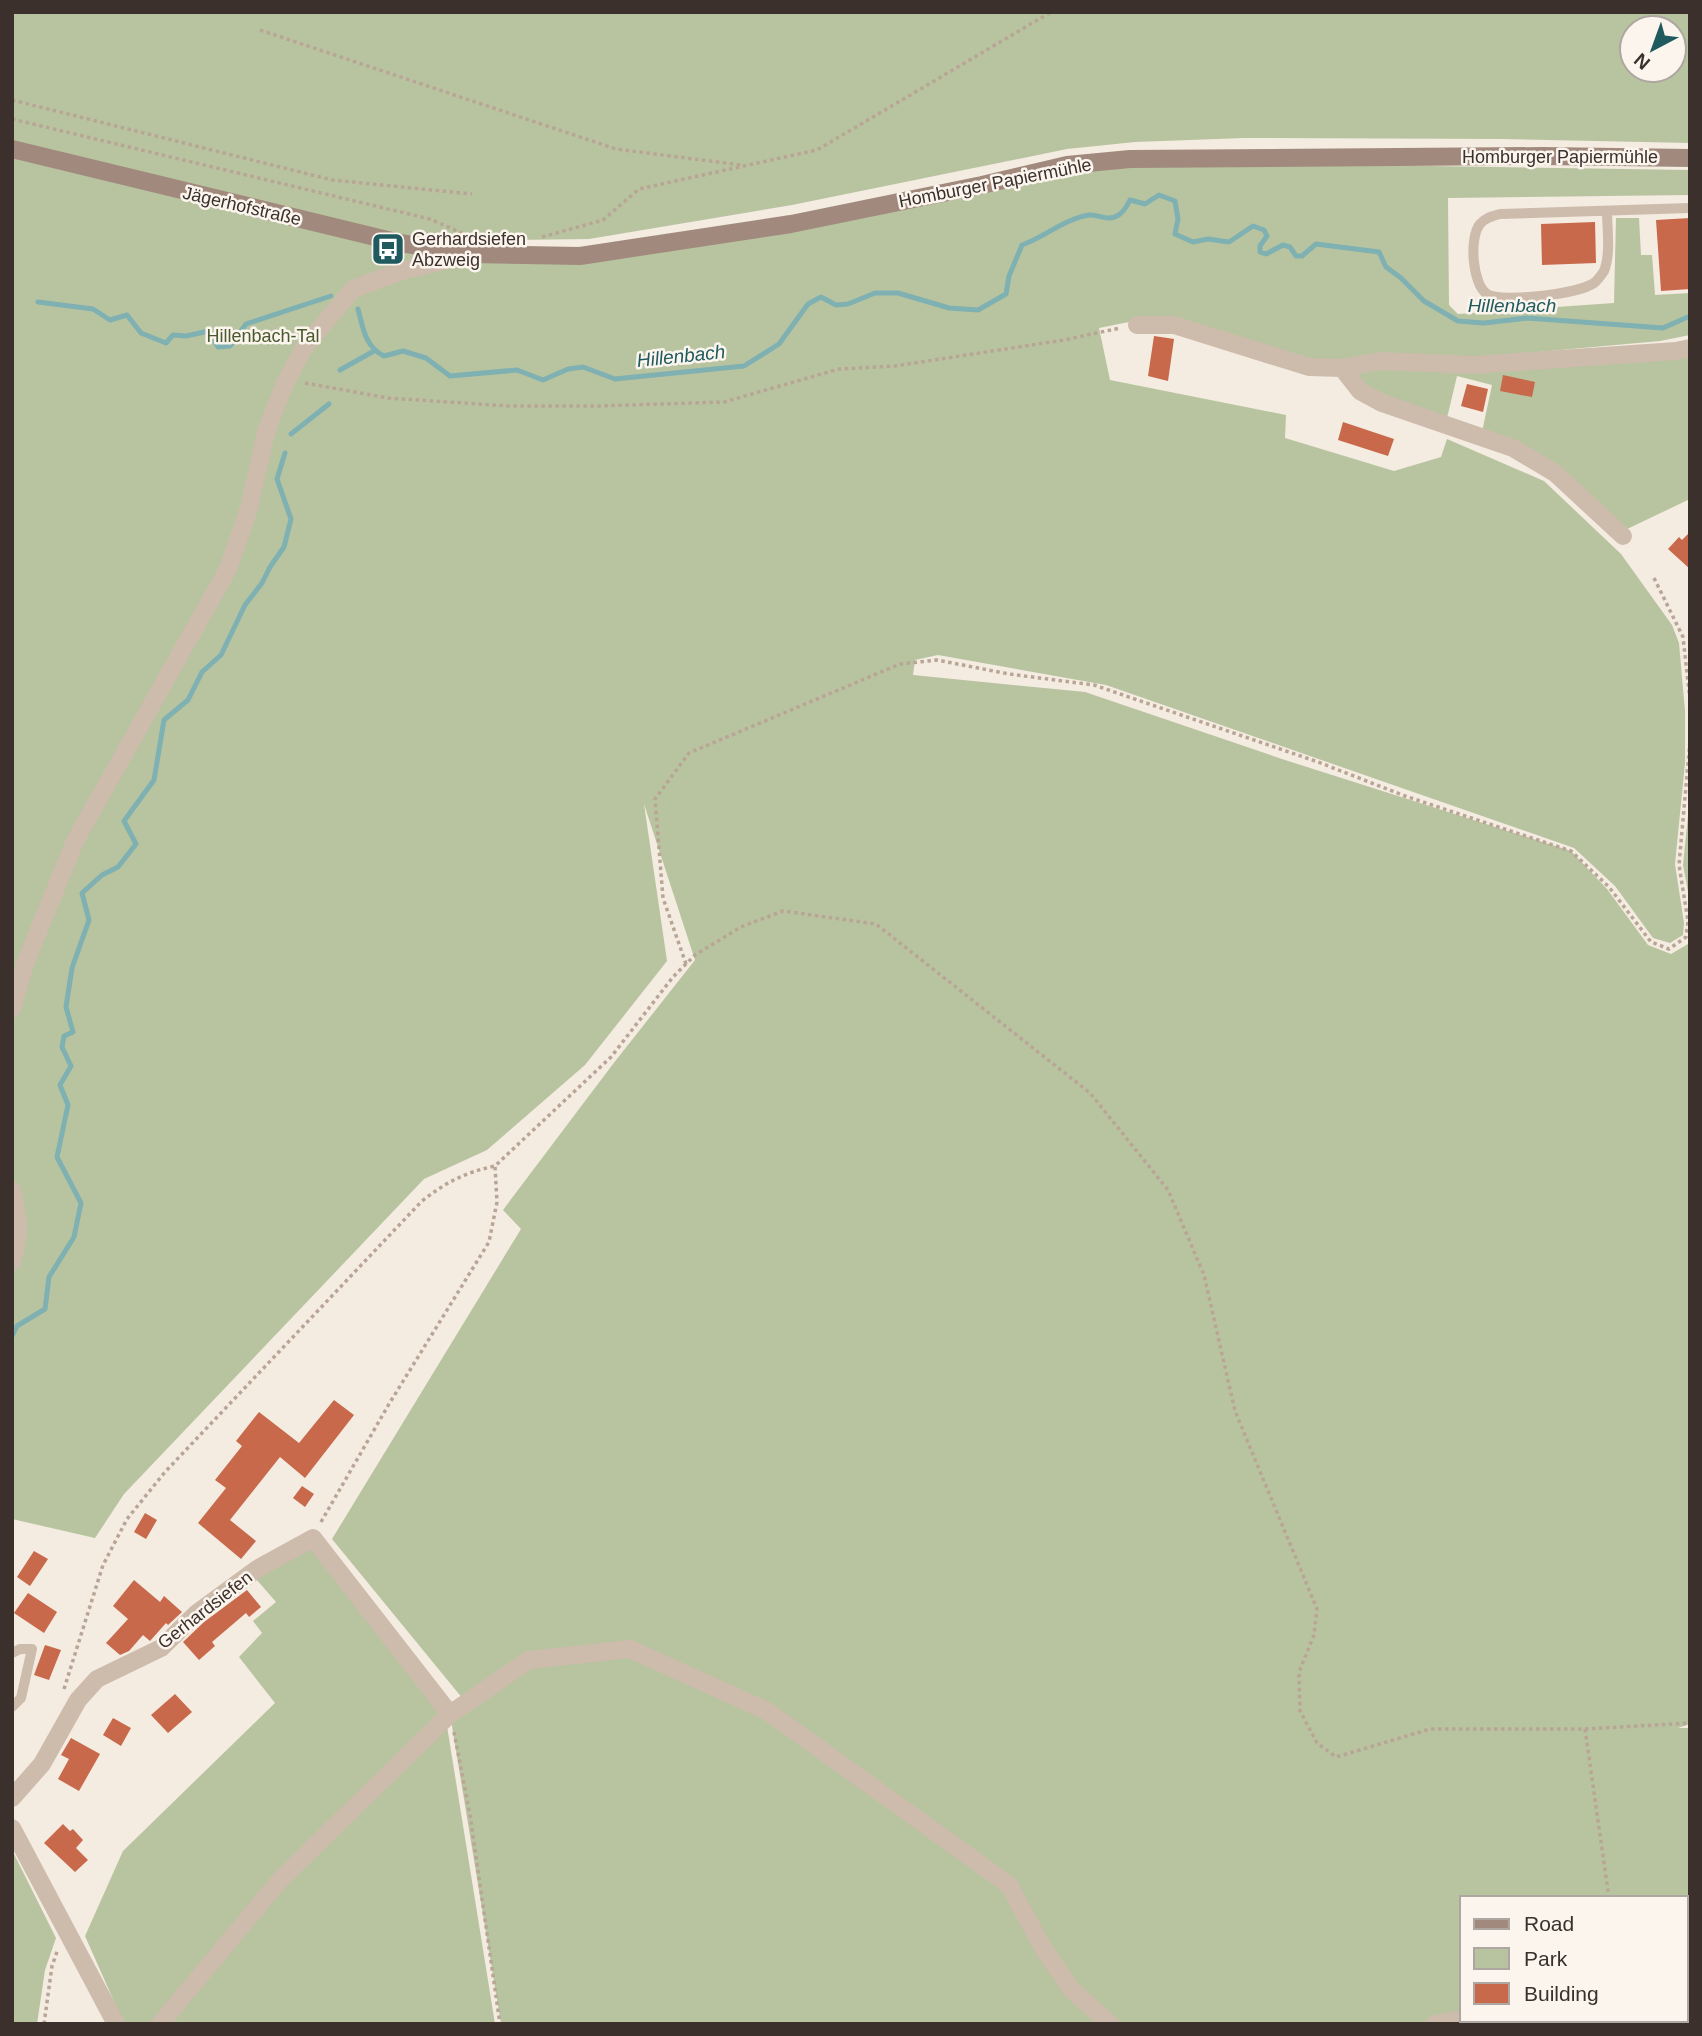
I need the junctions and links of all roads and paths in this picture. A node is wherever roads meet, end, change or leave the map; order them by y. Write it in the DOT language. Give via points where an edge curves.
graph roads {
  1 [pos="1051,12"];
  2 [pos="260,30"];
  3 [pos="12,100"];
  4 [pos="12,119"];
  5 [pos="12,149"];
  6 [pos="1690,159"];
  7 [pos="747,165"];
  8 [pos="472,194"];
  9 [pos="1690,208"];
  10 [pos="1607,211"];
  11 [pos="467,236"];
  12 [pos="535,239"];
  13 [pos="472,254"];
  14 [pos="1136,325"];
  15 [pos="1690,348"];
  16 [pos="1342,368"];
  17 [pos="285,383"];
  18 [pos="1623,536"];
  19 [pos="1654,578"];
  20 [pos="1690,700"];
  21 [pos="1690,741"];
  22 [pos="686,964"];
  23 [pos="12,1009"];
  24 [pos="495,1166"];
  25 [pos="12,1190"];
  26 [pos="12,1262"];
  27 [pos="313,1538"];
  28 [pos="12,1653"];
  29 [pos="61,1696"];
  30 [pos="12,1707"];
  31 [pos="450,1714"];
  32 [pos="1690,1723"];
  33 [pos="1586,1729"];
  34 [pos="12,1798"];
  35 [pos="12,1828"];
  36 [pos="1609,1896"];
  37 [pos="65,1927"];
  38 [pos="44,2024"];
  39 [pos="116,2024"];
  40 [pos="160,2024"];
  41 [pos="500,2024"];
  42 [pos="1110,2024"];
  43 [pos="1436,2024"];
  44 [pos="1465,2024"];
  1 -- 7 [label="path" via="817,150"];
  2 -- 7 [label="path" via="615,149"];
  3 -- 8 [label="path" via="332,180"];
  4 -- 11 [label="path" via="430,219"];
  5 -- 13 [label="main road, Jägerhofstraße" via="400,243"];
  6 -- 13 [label="main road, Homburger Papiermühle" via="1130,159 1067,165 791,224 580,256"];
  7 -- 12 [label="path" via="639,189 603,220"];
  9 -- 10 [label="lane"];
  10 -- 10 [label="lane" via="1488,217 1474,233 1474,272 1479,286 1500,298 1572,292 1594,283 1604,272 1607,257"];
  13 -- 17 [label="street" via="405,270 353,289 305,346"];
  14 -- 16 [label="street" via="1174,325 1309,367"];
  14 -- 17 [label="path" via="895,366 839,369 724,402 509,406 388,398"];
  15 -- 16 [label="street" via="1474,365 1380,361"];
  16 -- 18 [label="street" via="1360,391 1381,403 1513,448 1555,473"];
  17 -- 23 [label="street" via="266,432 228,569 75,841 25,964"];
  19 -- 20 [label="path" via="1683,637"];
  21 -- 22 [label="path" via="1679,865 1688,921 1686,937 1669,949 1651,942 1609,887 1571,850 1094,685 937,660 900,664 689,753 654,799 663,898"];
  22 -- 24 [label="path" via="611,1057"];
  22 -- 33 [label="path" via="741,927 783,911 876,924 1090,1094 1168,1190 1204,1275 1235,1411 1317,1609 1314,1635 1299,1672 1300,1711 1317,1743 1336,1756 1430,1729"];
  24 -- 27 [label="path" via="497,1202 489,1242"];
  24 -- 29 [label="path" via="473,1170 442,1185 421,1202 165,1472 127,1519 103,1565"];
  25 -- 26 [label="street" via="19,1219"];
  27 -- 31 [label="street"];
  27 -- 34 [label="street, Gerhardsiefen" via="257,1569 197,1612 161,1648 96,1679 78,1700 42,1764"];
  28 -- 30 [label="lane" via="32,1649 21,1698"];
  31 -- 40 [label="street" via="280,1880"];
  31 -- 41 [label="path" via="470,1815"];
  31 -- 42 [label="street" via="529,1660 630,1649 767,1711 1009,1885 1071,1989"];
  32 -- 33 [label="path"];
  33 -- 36 [label="path"];
  35 -- 37 [label="street"];
  37 -- 38 [label="path" via="52,1966"];
  37 -- 39 [label="street"];
  43 -- 44 [label="street" via="1455,2020"];
}
